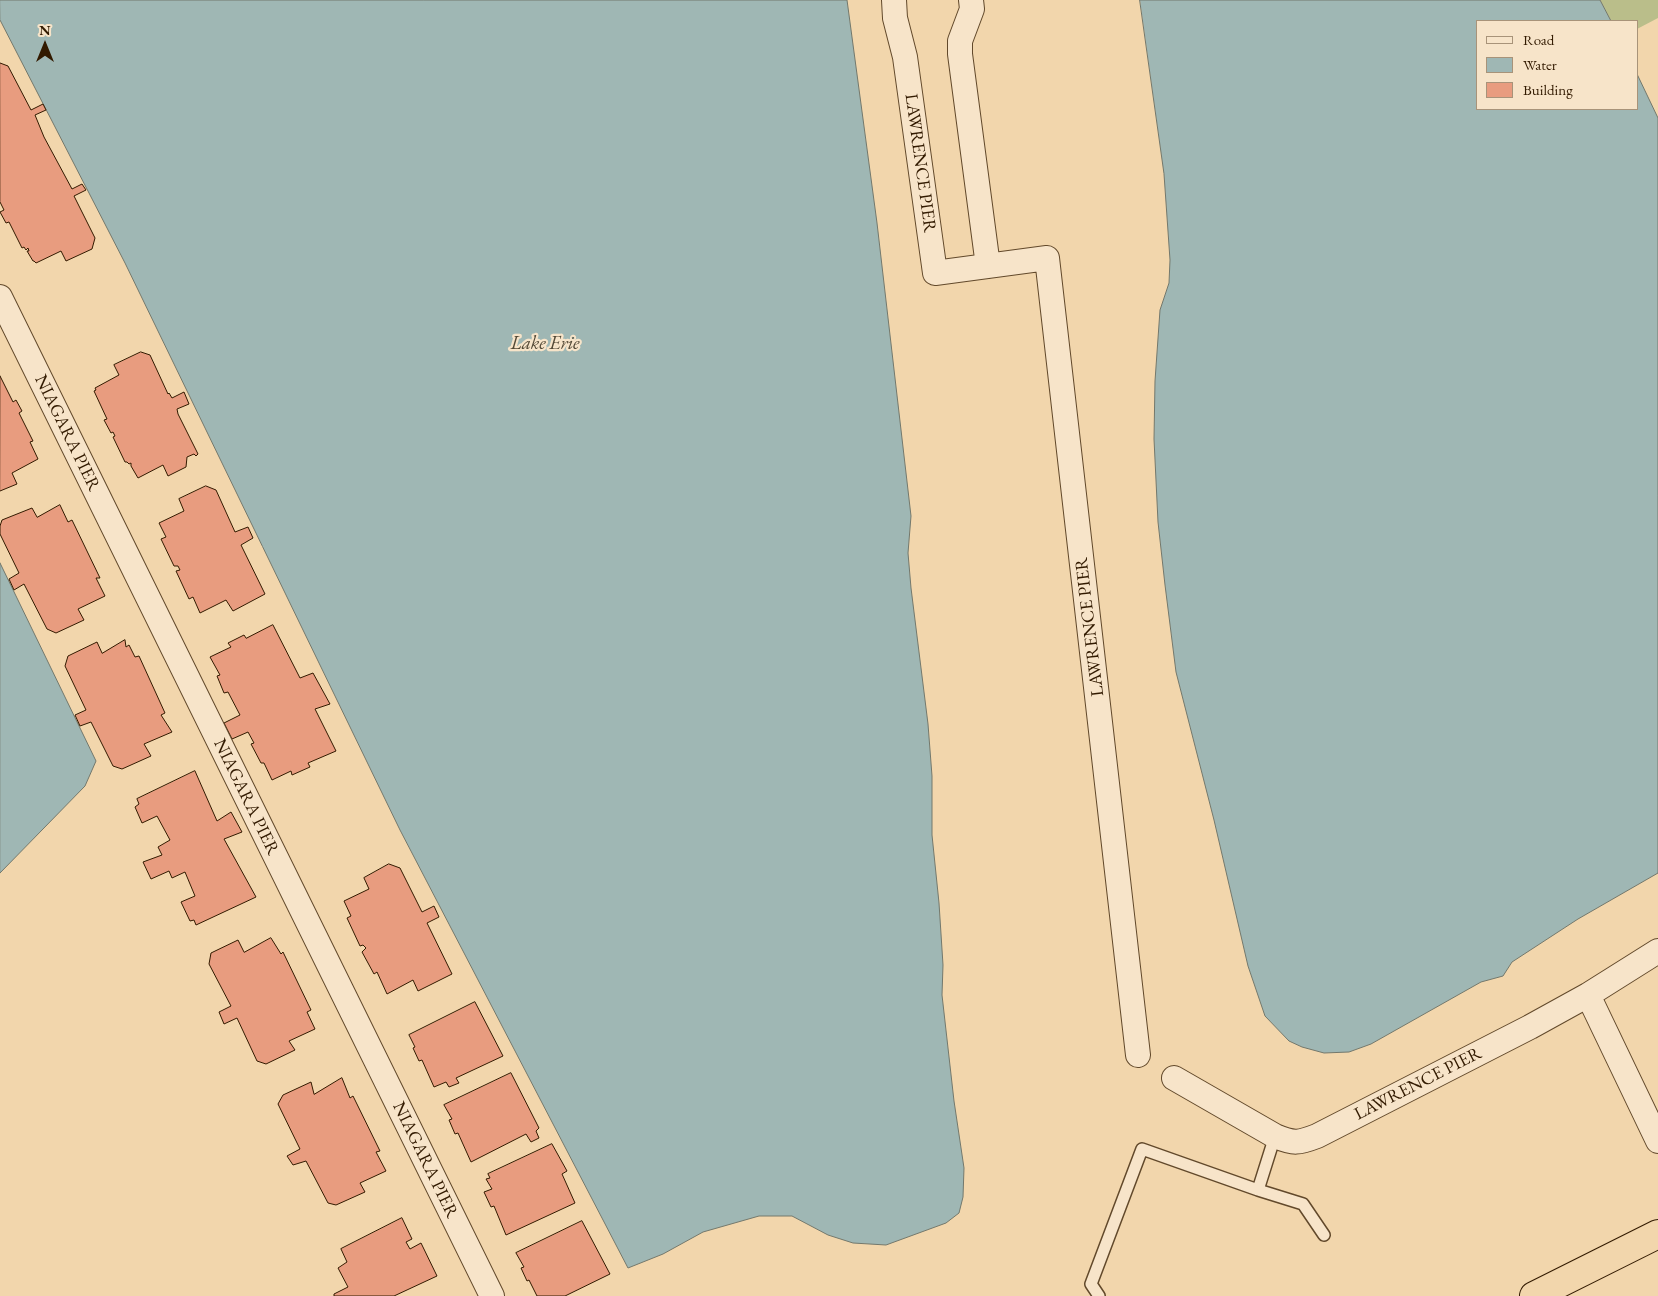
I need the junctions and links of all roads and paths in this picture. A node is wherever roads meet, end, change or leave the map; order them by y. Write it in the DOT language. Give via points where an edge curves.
graph roads {
  1 [pos="894,0"];
  2 [pos="971,0"];
  3 [pos="988,266"];
  4 [pos="0,297"];
  5 [pos="1658,952"];
  6 [pos="1588,994"];
  7 [pos="1138,1055"];
  8 [pos="1174,1078"];
  9 [pos="1275,1136"];
  10 [pos="1658,1141"];
  11 [pos="1258,1190"];
  12 [pos="1658,1234"];
  13 [pos="1324,1235"];
  14 [pos="492,1296"];
  15 [pos="1099,1296"];
  16 [pos="1534,1296"];
  1 -- 3 [label="street, LAWRENCE PIER" via="935,272"];
  2 -- 3 [label="street" via="972,9 960,41 960,54"];
  3 -- 7 [label="street, LAWRENCE PIER" via="1047,258"];
  4 -- 14 [label="street, NIAGARA PIER"];
  5 -- 6 [label="street, LAWRENCE PIER"];
  6 -- 9 [label="street, LAWRENCE PIER" via="1317,1136 1300,1143"];
  6 -- 10 [label="street"];
  8 -- 9 [label="street, LAWRENCE PIER"];
  9 -- 11 [label="lane"];
  11 -- 13 [label="lane" via="1303,1204"];
  11 -- 15 [label="lane" via="1142,1149 1091,1284"];
  12 -- 16 [label="highway"];
}
